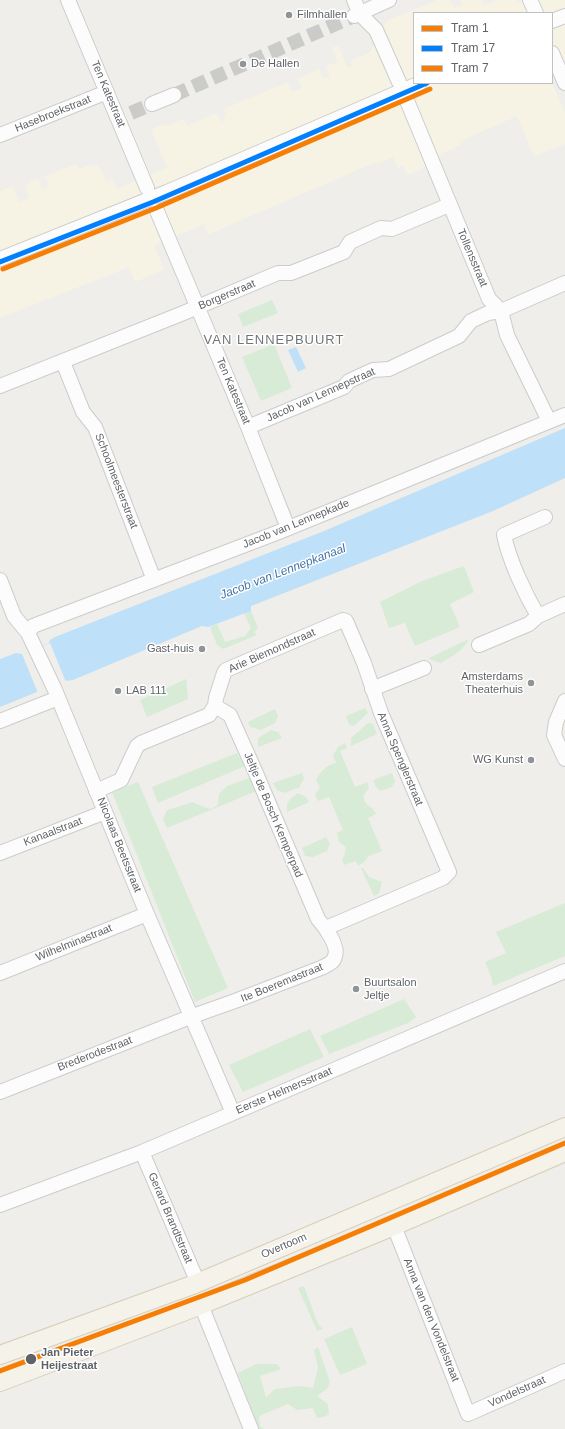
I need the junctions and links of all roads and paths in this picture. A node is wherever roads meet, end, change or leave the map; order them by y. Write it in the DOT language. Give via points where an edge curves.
graph roads {
  1 [pos="68,0"];
  2 [pos="354,0"];
  3 [pos="389,0"];
  4 [pos="530,0"];
  5 [pos="536,12"];
  6 [pos="357,15"];
  7 [pos="565,16"];
  8 [pos="553,21"];
  9 [pos="553,55"];
  10 [pos="565,83"];
  11 [pos="414,84"];
  12 [pos="401,86"];
  13 [pos="107,92"];
  14 [pos="174,96"];
  15 [pos="152,104"];
  16 [pos="0,135"];
  17 [pos="147,188"];
  18 [pos="449,205"];
  19 [pos="157,211"];
  20 [pos="0,259"];
  21 [pos="565,283"];
  22 [pos="196,307"];
  23 [pos="500,311"];
  24 [pos="62,362"];
  25 [pos="0,386"];
  26 [pos="565,415"];
  27 [pos="549,422"];
  28 [pos="248,427"];
  29 [pos="545,517"];
  30 [pos="288,528"];
  31 [pos="0,580"];
  32 [pos="154,580"];
  33 [pos="563,605"];
  34 [pos="538,616"];
  35 [pos="31,637"];
  36 [pos="353,637"];
  37 [pos="479,645"];
  38 [pos="424,668"];
  39 [pos="372,688"];
  40 [pos="57,694"];
  41 [pos="565,701"];
  42 [pos="215,706"];
  43 [pos="0,721"];
  44 [pos="565,759"];
  45 [pos="96,791"];
  46 [pos="105,812"];
  47 [pos="0,853"];
  48 [pos="147,914"];
  49 [pos="326,928"];
  50 [pos="565,971"];
  51 [pos="0,973"];
  52 [pos="190,1017"];
  53 [pos="0,1092"];
  54 [pos="232,1113"];
  55 [pos="565,1127"];
  56 [pos="142,1152"];
  57 [pos="565,1152"];
  58 [pos="0,1205"];
  59 [pos="394,1226"];
  60 [pos="195,1284"];
  61 [pos="201,1305"];
  62 [pos="0,1355"];
  63 [pos="565,1371"];
  64 [pos="0,1382"];
  65 [pos="468,1414"];
  66 [pos="251,1429"];
  1 -- 13 [label="street, Ten Katestraat"];
  2 -- 6 [label="street, Tollensstraat"];
  3 -- 6 [label="street"];
  4 -- 5 [label="street"];
  6 -- 12 [label="street, Tollensstraat" via="376,30"];
  7 -- 8 [label="street"];
  9 -- 10 [label="street"];
  11 -- 12 [label="street"];
  12 -- 18 [label="street, Tollensstraat"];
  12 -- 20 [label="street" via="152,199"];
  13 -- 16 [label="street, Hasebroekstraat"];
  13 -- 17 [label="street, Ten Katestraat" via="124,116"];
  14 -- 15 [label="street"];
  18 -- 22 [label="street, Borgerstraat" via="392,229 381,228 350,242 344,252 291,273 278,273"];
  18 -- 23 [label="street, Tollensstraat" via="489,299"];
  19 -- 22 [label="street, Ten Katestraat"];
  21 -- 23 [label="street, Jacob van Lennepstraat"];
  22 -- 24 [label="street, Borgerstraat"];
  22 -- 28 [label="street, Ten Katestraat"];
  23 -- 27 [label="street, Tollensstraat" via="507,335"];
  23 -- 28 [label="street, Jacob van Lennepstraat" via="488,313 471,321 459,336 390,369 373,370 349,381 344,387"];
  24 -- 25 [label="street, Borgerstraat"];
  24 -- 32 [label="street, Schoolmeesterstraat" via="84,412 95,427"];
  26 -- 27 [label="street, Jacob van Lennepkade"];
  27 -- 30 [label="street, Jacob van Lennepkade"];
  28 -- 30 [label="street, Ten Katestraat"];
  29 -- 34 [label="street" via="504,535 506,548"];
  30 -- 32 [label="street, Jacob van Lennepkade"];
  31 -- 35 [label="street, Nicolaas Beetsstraat" via="14,616"];
  32 -- 35 [label="street, Jacob van Lennepkade" via="33,626"];
  33 -- 34 [label="street"];
  34 -- 37 [label="street" via="529,624"];
  35 -- 40 [label="street, Nicolaas Beetsstraat"];
  36 -- 39 [label="street, Anna Spenglerstraat"];
  36 -- 42 [label="street, Arie Biemondstraat" via="346,621 342,620 226,670"];
  38 -- 39 [label="street"];
  39 -- 49 [label="street, Anna Spenglerstraat" via="449,872 444,878"];
  40 -- 43 [label="street"];
  40 -- 45 [label="street, Nicolaas Beetsstraat"];
  41 -- 44 [label="street" via="556,722 554,735"];
  42 -- 45 [label="street" via="209,715 141,743 137,746 121,780"];
  42 -- 49 [label="street, Jeltje de Bosch Kemperpad" via="230,715 318,919"];
  45 -- 46 [label="street, Nicolaas Beetsstraat"];
  46 -- 47 [label="street, Kanaalstraat"];
  46 -- 48 [label="street, Nicolaas Beetsstraat"];
  48 -- 51 [label="street, Wilhelminastraat"];
  48 -- 52 [label="street, Nicolaas Beetsstraat"];
  49 -- 52 [label="street, Ite Boeremastraat" via="335,947 336,956 331,963 235,1002"];
  50 -- 54 [label="street, Eerste Helmersstraat"];
  52 -- 53 [label="street, Brederodestraat"];
  52 -- 54 [label="street, Nicolaas Beetsstraat"];
  54 -- 56 [label="street, Eerste Helmersstraat"];
  55 -- 60 [label="main road, Overtoom"];
  56 -- 58 [label="street, Eerste Helmersstraat"];
  56 -- 60 [label="street, Gerard Brandtstraat" via="195,1276"];
  57 -- 59 [label="main road, Overtoom"];
  59 -- 61 [label="main road, Overtoom"];
  59 -- 65 [label="street, Anna van den Vondelstraat"];
  60 -- 62 [label="main road, Overtoom"];
  61 -- 64 [label="main road, Overtoom"];
  61 -- 66 [label="street"];
  63 -- 65 [label="street, Vondelstraat"];
}
